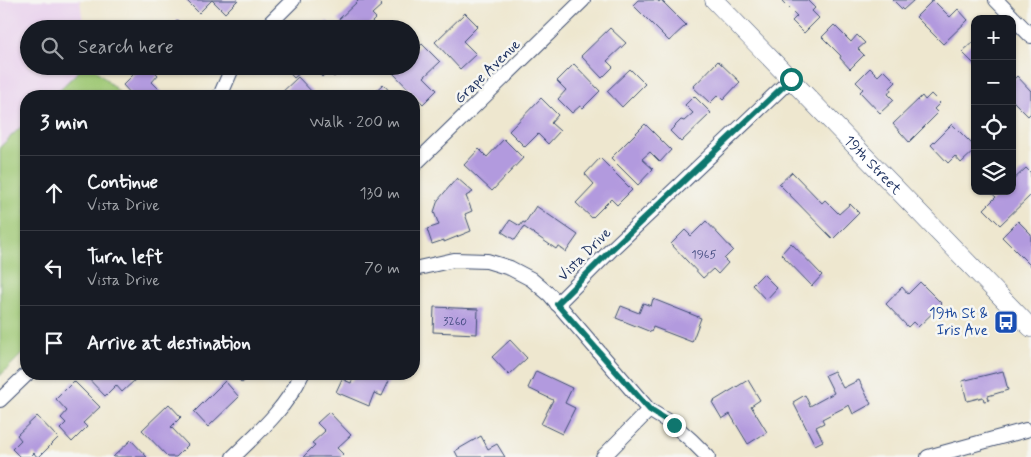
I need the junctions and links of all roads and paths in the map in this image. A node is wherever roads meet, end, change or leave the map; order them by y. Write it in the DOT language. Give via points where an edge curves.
graph roads {
  1 [pos="293,0"];
  2 [pos="583,0"];
  3 [pos="714,0"];
  4 [pos="996,0"];
  5 [pos="273,20"];
  6 [pos="1031,36"];
  7 [pos="229,75"];
  8 [pos="791,79"];
  9 [pos="223,90"];
  10 [pos="420,159"];
  11 [pos="420,267"];
  12 [pos="557,304"];
  13 [pos="1031,328"];
  14 [pos="21,380"];
  15 [pos="299,380"];
  16 [pos="0,400"];
  17 [pos="650,410"];
  18 [pos="1026,430"];
  19 [pos="233,457"];
  20 [pos="603,457"];
  21 [pos="708,457"];
  22 [pos="928,457"];
  1 -- 5 [label="street"];
  2 -- 10 [label="street, Grape Avenue"];
  3 -- 8 [label="street, 19th Street"];
  4 -- 6 [label="street"];
  7 -- 9 [label="street"];
  8 -- 12 [label="street, Vista Drive"];
  8 -- 13 [label="street, 19th Street"];
  11 -- 12 [label="street" via="454,260 487,261 531,279"];
  12 -- 17 [label="street, Vista Drive"];
  14 -- 16 [label="street"];
  15 -- 19 [label="street" via="270,421"];
  17 -- 20 [label="street"];
  17 -- 21 [label="street, Vista Drive" via="674,425"];
  18 -- 22 [label="street"];
}
